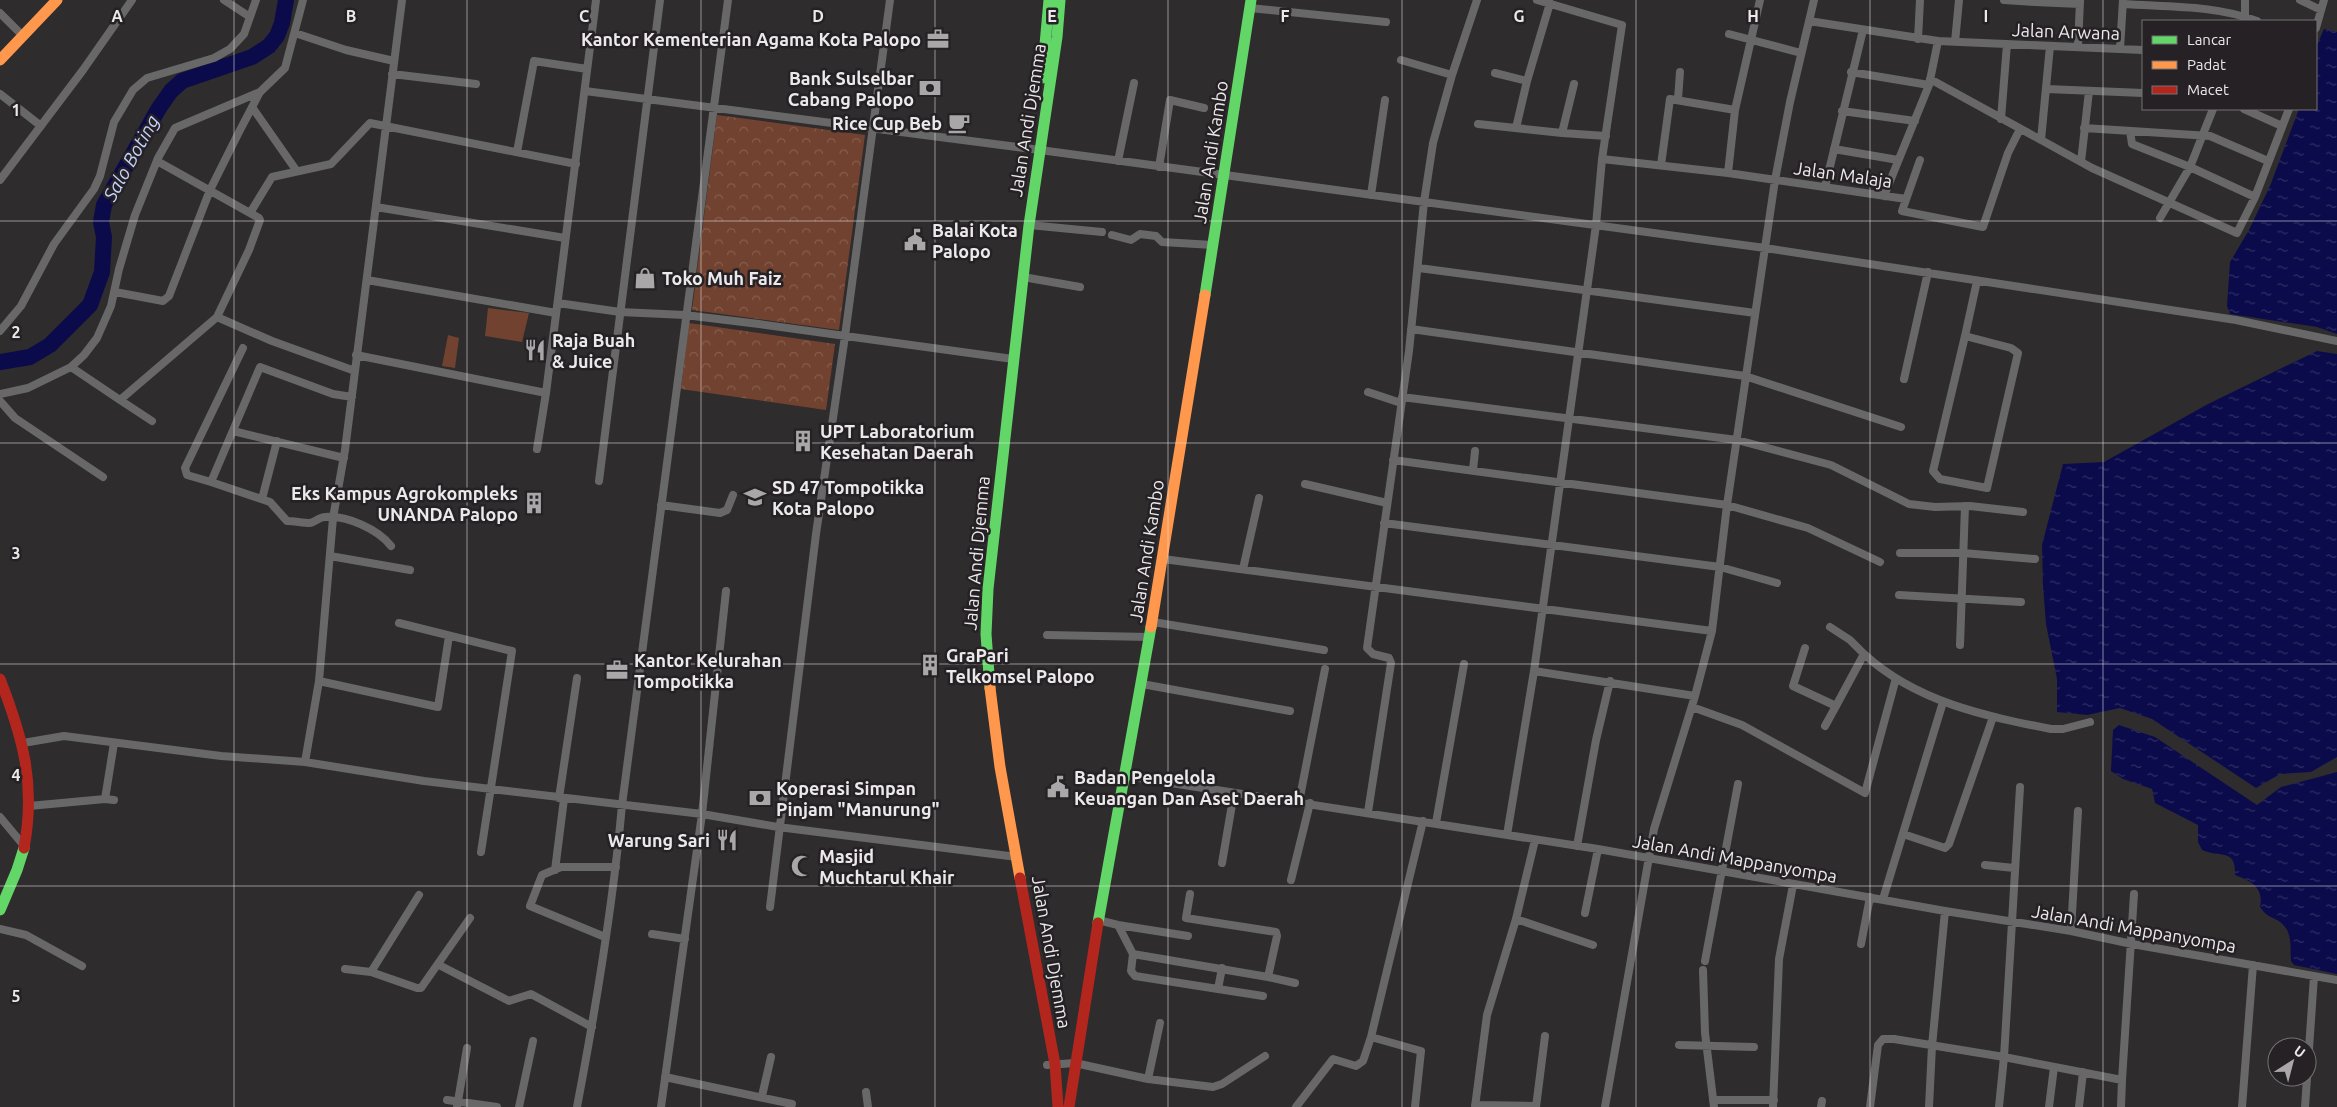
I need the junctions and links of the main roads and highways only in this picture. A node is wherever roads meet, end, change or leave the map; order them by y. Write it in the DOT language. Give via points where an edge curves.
graph roads {
  1 [pos="57,0"];
  2 [pos="1049,0"];
  3 [pos="1060,0"];
  4 [pos="1250,4"];
  5 [pos="0,60"];
  6 [pos="1036,150"];
  7 [pos="1009,359"];
  8 [pos="0,679"];
  9 [pos="0,910"];
  10 [pos="1051,1064"];
  11 [pos="1051,1107"];
  12 [pos="1058,1107"];
  13 [pos="1069,1107"];
  1 -- 5 [label="main road"];
  2 -- 6 [label="main road, Jalan Andi Djemma"];
  3 -- 6 [label="main road, Jalan Andi Djemma" via="1058,37"];
  4 -- 13 [label="main road, Jalan Andi Kambo" via="1163,559 1098,920"];
  6 -- 7 [label="main road, Jalan Andi Djemma"];
  6 -- 7 [label="main road, Jalan Andi Djemma" via="1023,277"];
  7 -- 10 [label="main road, Jalan Andi Djemma" via="986,634 989,684 1013,857"];
  8 -- 9 [label="main road" via="23,742 29,806 25,847"];
  10 -- 11 [label="main road, Jalan Andi Djemma"];
  10 -- 12 [label="main road, Jalan Andi Djemma"];
}
